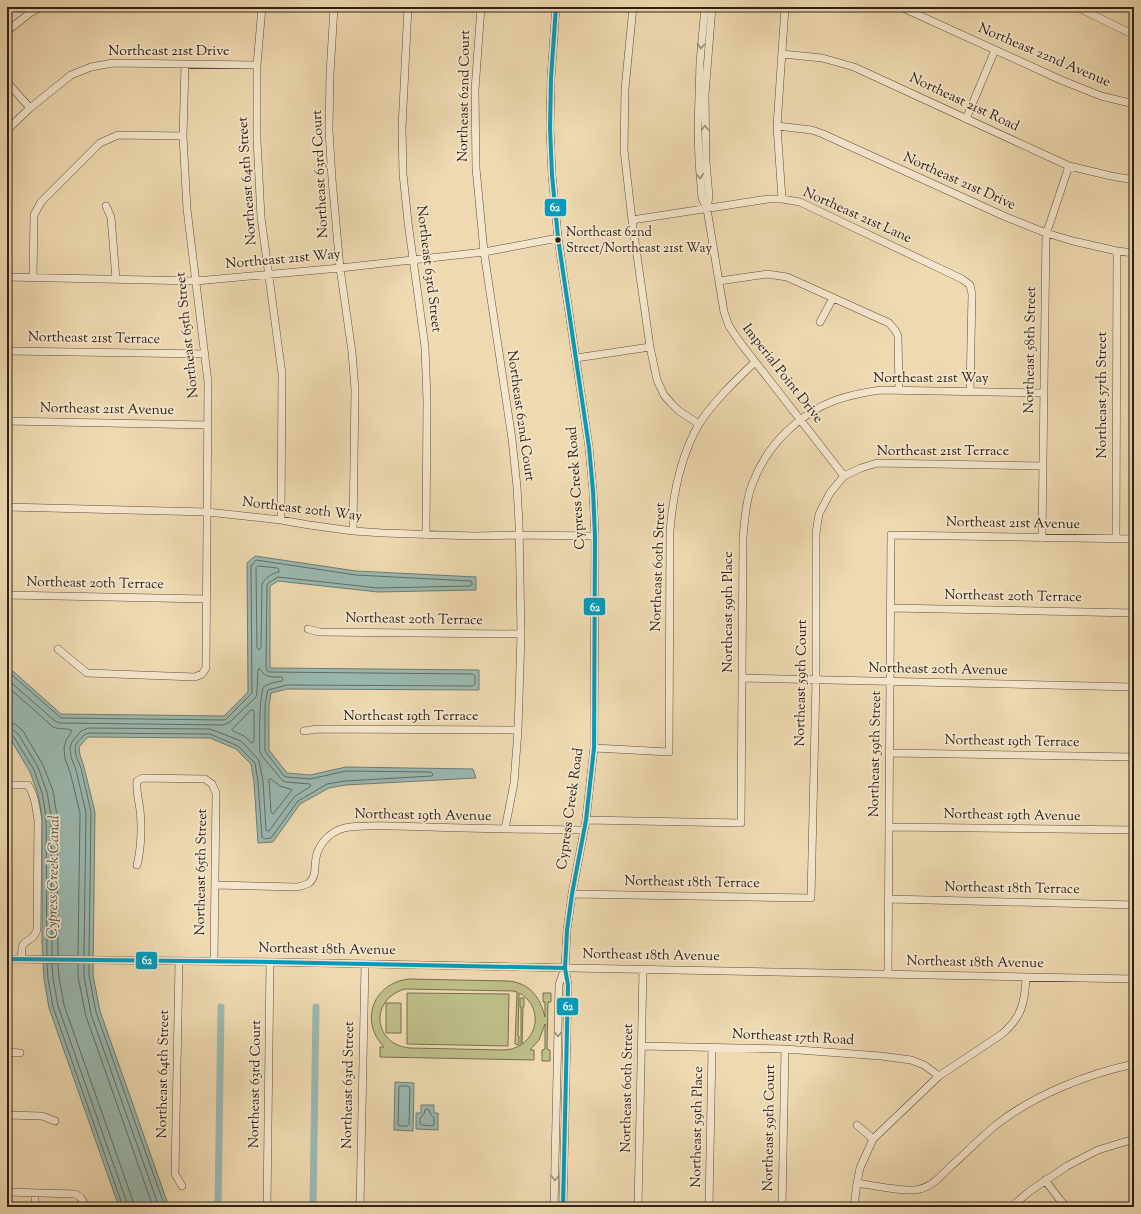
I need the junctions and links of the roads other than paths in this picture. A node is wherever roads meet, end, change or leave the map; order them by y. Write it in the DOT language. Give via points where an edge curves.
graph roads {
  1 [pos="42,7"];
  2 [pos="262,7"];
  3 [pos="334,7"];
  4 [pos="408,7"];
  5 [pos="481,7"];
  6 [pos="554,7"];
  7 [pos="632,7"];
  8 [pos="705,7"];
  9 [pos="712,7"];
  10 [pos="785,7"];
  11 [pos="902,7"];
  12 [pos="1077,7"];
  13 [pos="7,31"];
  14 [pos="1134,35"];
  15 [pos="995,50"];
  16 [pos="782,54"];
  17 [pos="185,64"];
  18 [pos="258,65"];
  19 [pos="702,81"];
  20 [pos="7,82"];
  21 [pos="1134,104"];
  22 [pos="30,108"];
  23 [pos="966,119"];
  24 [pos="777,126"];
  25 [pos="7,130"];
  26 [pos="183,136"];
  27 [pos="1069,166"];
  28 [pos="1134,180"];
  29 [pos="782,199"];
  30 [pos="106,206"];
  31 [pos="708,209"];
  32 [pos="632,220"];
  33 [pos="1046,233"];
  34 [pos="558,238"];
  35 [pos="1117,251"];
  36 [pos="484,252"];
  37 [pos="1134,254"];
  38 [pos="414,260"];
  39 [pos="340,268"];
  40 [pos="269,274"];
  41 [pos="7,277"];
  42 [pos="33,278"];
  43 [pos="116,279"];
  44 [pos="196,281"];
  45 [pos="719,281"];
  46 [pos="833,298"];
  47 [pos="820,322"];
  48 [pos="650,347"];
  49 [pos="7,351"];
  50 [pos="205,354"];
  51 [pos="576,358"];
  52 [pos="755,362"];
  53 [pos="899,390"];
  54 [pos="970,392"];
  55 [pos="1043,393"];
  56 [pos="800,419"];
  57 [pos="7,421"];
  58 [pos="699,424"];
  59 [pos="207,425"];
  60 [pos="1043,466"];
  61 [pos="844,476"];
  62 [pos="7,507"];
  63 [pos="207,512"];
  64 [pos="280,520"];
  65 [pos="353,531"];
  66 [pos="426,535"];
  67 [pos="520,535"];
  68 [pos="891,535"];
  69 [pos="594,536"];
  70 [pos="1042,538"];
  71 [pos="1116,539"];
  72 [pos="1134,539"];
  73 [pos="7,595"];
  74 [pos="206,599"];
  75 [pos="891,608"];
  76 [pos="1134,613"];
  77 [pos="308,629"];
  78 [pos="521,634"];
  79 [pos="58,649"];
  80 [pos="742,678"];
  81 [pos="816,680"];
  82 [pos="890,682"];
  83 [pos="1134,687"];
  84 [pos="518,730"];
  85 [pos="304,731"];
  86 [pos="594,748"];
  87 [pos="890,753"];
  88 [pos="1134,757"];
  89 [pos="7,785"];
  90 [pos="586,820"];
  91 [pos="889,827"];
  92 [pos="505,829"];
  93 [pos="584,830"];
  94 [pos="1134,830"];
  95 [pos="137,865"];
  96 [pos="216,884"];
  97 [pos="572,894"];
  98 [pos="811,898"];
  99 [pos="890,898"];
  100 [pos="1134,905"];
  101 [pos="7,959"];
  102 [pos="21,959"];
  103 [pos="179,961"];
  104 [pos="214,961"];
  105 [pos="270,962"];
  106 [pos="365,964"];
  107 [pos="565,968"];
  108 [pos="643,969"];
  109 [pos="888,974"];
  110 [pos="1026,977"];
  111 [pos="1134,979"];
  112 [pos="642,1046"];
  113 [pos="712,1048"];
  114 [pos="785,1049"];
  115 [pos="7,1052"];
  116 [pos="20,1053"];
  117 [pos="1134,1064"];
  118 [pos="939,1076"];
  119 [pos="7,1115"];
  120 [pos="55,1121"];
  121 [pos="857,1125"];
  122 [pos="874,1139"];
  123 [pos="1134,1139"];
  124 [pos="1046,1180"];
  125 [pos="857,1183"];
  126 [pos="182,1186"];
  127 [pos="7,1192"];
  128 [pos="35,1193"];
  129 [pos="35,1207"];
  130 [pos="84,1207"];
  131 [pos="267,1207"];
  132 [pos="360,1207"];
  133 [pos="554,1207"];
  134 [pos="563,1207"];
  135 [pos="638,1207"];
  136 [pos="709,1207"];
  137 [pos="782,1207"];
  138 [pos="854,1207"];
  139 [pos="1012,1207"];
  140 [pos="1067,1207"];
  1 -- 13 [label="street"];
  2 -- 18 [label="street, Northeast 64th Street"];
  3 -- 39 [label="street, Northeast 63rd Court" via="329,130"];
  4 -- 38 [label="street, Northeast 63rd Street" via="402,128 408,222"];
  5 -- 36 [label="street, Northeast 62nd Court" via="475,90 476,168"];
  6 -- 34 [label="street, Cypress Creek Road" via="550,128"];
  7 -- 32 [label="street" via="625,89 624,150"];
  8 -- 19 [label="street, Imperial Point Drive, one-way"];
  9 -- 19 [label="street, Imperial Point Drive"];
  10 -- 16 [label="street"];
  11 -- 15 [label="street, Northeast 22nd Avenue"];
  12 -- 14 [label="street"];
  15 -- 21 [label="street, Northeast 22nd Avenue" via="1100,96"];
  15 -- 23 [label="street"];
  16 -- 23 [label="street, Northeast 21st Road" via="822,58 854,67"];
  16 -- 24 [label="street"];
  17 -- 18 [label="street, Northeast 21st Drive"];
  17 -- 22 [label="street, Northeast 21st Drive" via="113,63 91,68 71,75"];
  17 -- 26 [label="street, Northeast 65th Street"];
  18 -- 40 [label="street, Northeast 64th Street" via="257,140 261,217"];
  19 -- 31 [label="street, Imperial Point Drive" via="698,128 699,162 702,198"];
  20 -- 22 [label="street"];
  22 -- 25 [label="street, Northeast 21st Drive"];
  23 -- 27 [label="street, Northeast 21st Road"];
  24 -- 29 [label="street"];
  24 -- 33 [label="street, Northeast 21st Drive" via="812,130 823,134"];
  26 -- 42 [label="street" via="118,135 100,143 41,202 34,215"];
  26 -- 44 [label="street, Northeast 65th Street" via="187,209"];
  27 -- 28 [label="street, Northeast 21st Road"];
  27 -- 33 [label="street, Northeast 58th Street"];
  29 -- 31 [label="street, Northeast 21st Lane"];
  29 -- 54 [label="street, Northeast 21st Lane" via="800,202 970,284"];
  30 -- 43 [label="street" via="112,217"];
  31 -- 32 [label="street, Northeast 21st Lane"];
  31 -- 45 [label="street, Imperial Point Drive"];
  32 -- 48 [label="street"];
  33 -- 35 [label="street, Northeast 21st Drive"];
  33 -- 55 [label="street, Northeast 58th Street"];
  34 -- 36 [label="street, Northeast 21st Way"];
  34 -- 51 [label="street, Cypress Creek Road"];
  35 -- 37 [label="street, Northeast 21st Drive"];
  35 -- 71 [label="street, Northeast 57th Street"];
  36 -- 38 [label="street, Northeast 21st Way"];
  36 -- 67 [label="street, Northeast 62nd Court" via="512,439"];
  38 -- 39 [label="street, Northeast 21st Way"];
  38 -- 66 [label="street, Northeast 63rd Street" via="425,347"];
  39 -- 40 [label="street, Northeast 21st Way"];
  39 -- 65 [label="street, Northeast 63rd Court" via="355,390"];
  40 -- 44 [label="street, Northeast 21st Way"];
  40 -- 64 [label="street, Northeast 64th Street" via="282,374"];
  41 -- 42 [label="street, Northeast 21st Way"];
  42 -- 43 [label="street, Northeast 21st Way"];
  43 -- 44 [label="street, Northeast 21st Way"];
  44 -- 50 [label="street, Northeast 65th Street"];
  45 -- 46 [label="street" via="766,274 778,275"];
  45 -- 52 [label="street, Imperial Point Drive" via="729,326"];
  46 -- 47 [label="street"];
  46 -- 53 [label="street" via="889,324 895,330 898,336"];
  48 -- 51 [label="street"];
  48 -- 58 [label="street" via="657,380 664,394 679,411"];
  49 -- 50 [label="street, Northeast 21st Terrace"];
  50 -- 59 [label="street, Northeast 65th Street" via="208,382"];
  51 -- 69 [label="street, Cypress Creek Road" via="589,447"];
  52 -- 56 [label="street, Imperial Point Drive"];
  52 -- 58 [label="street, Northeast 60th Street" via="725,391"];
  53 -- 54 [label="street, Northeast 21st Way"];
  53 -- 56 [label="street, Northeast 21st Way" via="881,390 837,400"];
  54 -- 55 [label="street, Northeast 21st Way"];
  55 -- 60 [label="street, Northeast 58th Street"];
  56 -- 61 [label="street, Imperial Point Drive"];
  56 -- 80 [label="street, Northeast 59th Place" via="765,458 753,481 746,507 743,537"];
  57 -- 59 [label="street, Northeast 21st Avenue"];
  58 -- 86 [label="street, Northeast 60th Street" via="682,463 672,508 668,752"];
  59 -- 63 [label="street, Northeast 65th Street"];
  60 -- 61 [label="street, Northeast 21st Terrace" via="878,463"];
  60 -- 70 [label="street, Northeast 58th Street"];
  61 -- 81 [label="street, Northeast 59th Court" via="830,493 819,514 816,533"];
  62 -- 63 [label="street, Northeast 20th Way"];
  63 -- 64 [label="street, Northeast 20th Way"];
  63 -- 74 [label="street, Northeast 65th Street"];
  64 -- 65 [label="street, Northeast 20th Way"];
  65 -- 66 [label="street, Northeast 20th Way"];
  66 -- 67 [label="street, Northeast 20th Way"];
  67 -- 69 [label="street, Northeast 20th Way"];
  67 -- 78 [label="street, Northeast 62nd Court"];
  68 -- 70 [label="street, Northeast 21st Avenue"];
  68 -- 75 [label="street, Northeast 59th Street"];
  69 -- 86 [label="street, Cypress Creek Road"];
  70 -- 71 [label="street, Northeast 21st Avenue"];
  71 -- 72 [label="street, Northeast 21st Avenue"];
  73 -- 74 [label="street, Northeast 20th Terrace"];
  74 -- 79 [label="street, Northeast 65th Street" via="206,668 202,674 195,677 87,673"];
  75 -- 76 [label="street, Northeast 20th Terrace"];
  75 -- 82 [label="street, Northeast 59th Street"];
  77 -- 78 [label="street, Northeast 20th Terrace" via="319,632"];
  78 -- 84 [label="street, Northeast 62nd Court"];
  80 -- 81 [label="street, Northeast 20th Avenue"];
  80 -- 90 [label="street, Northeast 59th Place" via="741,823"];
  81 -- 82 [label="street, Northeast 20th Avenue"];
  81 -- 98 [label="street, Northeast 59th Court"];
  82 -- 83 [label="street, Northeast 20th Avenue"];
  82 -- 87 [label="street, Northeast 59th Street"];
  84 -- 85 [label="street, Northeast 19th Terrace"];
  84 -- 92 [label="street, Northeast 62nd Court" via="514,783"];
  86 -- 90 [label="street, Cypress Creek Road"];
  87 -- 88 [label="street, Northeast 19th Terrace"];
  87 -- 91 [label="street, Northeast 59th Street"];
  89 -- 102 [label="street" via="28,786 32,790 38,820 37,930 35,936 24,943"];
  90 -- 93 [label="street, Cypress Creek Road"];
  91 -- 94 [label="street, Northeast 19th Avenue"];
  91 -- 99 [label="street, Northeast 59th Street"];
  92 -- 93 [label="street, Northeast 19th Avenue"];
  92 -- 96 [label="street, Northeast 19th Avenue" via="352,827 332,834 320,846 315,872 308,884 298,887"];
  93 -- 97 [label="street, Cypress Creek Road"];
  95 -- 96 [label="street, Northeast 65th Street" via="140,855 140,813 137,782 143,778 205,780 212,784 216,793"];
  96 -- 104 [label="street, Northeast 65th Street"];
  97 -- 98 [label="street, Northeast 18th Terrace"];
  97 -- 107 [label="street, Cypress Creek Road"];
  99 -- 100 [label="street, Northeast 18th Terrace"];
  99 -- 109 [label="street, Northeast 59th Street"];
  101 -- 102 [label="street, Northeast 18th Avenue"];
  102 -- 103 [label="street, Northeast 18th Avenue"];
  103 -- 104 [label="street, Northeast 18th Avenue"];
  103 -- 126 [label="street, Northeast 64th Street" via="175,1174"];
  104 -- 105 [label="street, Northeast 18th Avenue"];
  105 -- 106 [label="street, Northeast 18th Avenue"];
  105 -- 131 [label="street, Northeast 63rd Court"];
  106 -- 107 [label="street, Northeast 18th Avenue"];
  106 -- 132 [label="street, Northeast 63rd Street"];
  107 -- 108 [label="street, Northeast 18th Avenue"];
  107 -- 133 [label="street, Cypress Creek Road, one-way" via="559,985"];
  107 -- 134 [label="street, Cypress Creek Road" via="568,985"];
  108 -- 109 [label="street, Northeast 18th Avenue"];
  108 -- 112 [label="street, Northeast 60th Street"];
  109 -- 110 [label="street, Northeast 18th Avenue"];
  110 -- 111 [label="street, Northeast 18th Avenue"];
  110 -- 118 [label="street" via="1021,1010 1010,1027"];
  112 -- 113 [label="street, Northeast 17th Road"];
  112 -- 135 [label="street, Northeast 60th Street"];
  113 -- 114 [label="street, Northeast 17th Road"];
  113 -- 136 [label="street, Northeast 59th Place"];
  114 -- 118 [label="street, Northeast 17th Road" via="911,1060 924,1065"];
  114 -- 137 [label="street, Northeast 59th Court"];
  115 -- 116 [label="street"];
  117 -- 125 [label="street" via="1068,1084 1028,1103 996,1125 936,1181 923,1188 913,1190"];
  118 -- 122 [label="street"];
  119 -- 120 [label="street" via="42,1116"];
  121 -- 122 [label="street"];
  122 -- 125 [label="street" via="860,1168"];
  123 -- 124 [label="street" via="1098,1150"];
  124 -- 139 [label="street"];
  124 -- 140 [label="street"];
  125 -- 138 [label="street"];
  127 -- 128 [label="street"];
  128 -- 129 [label="street"];
  128 -- 130 [label="street" via="75,1194 81,1197"];
}
